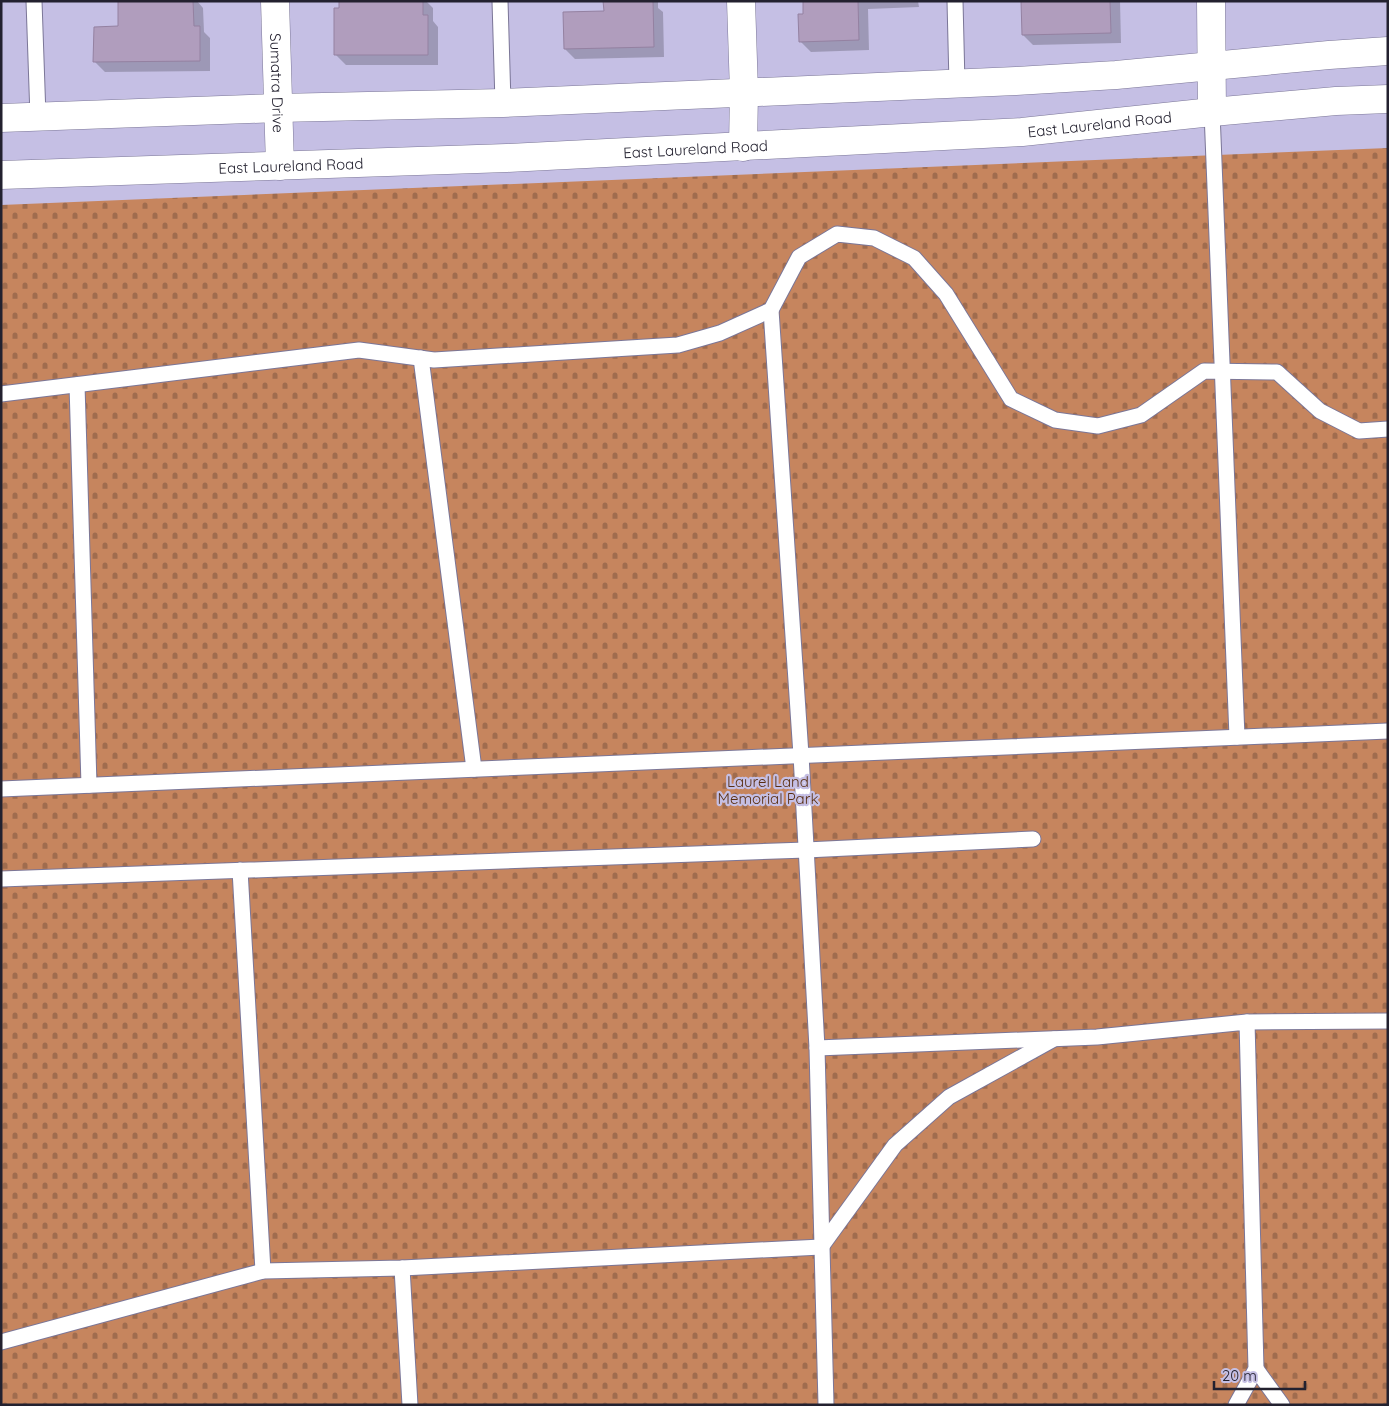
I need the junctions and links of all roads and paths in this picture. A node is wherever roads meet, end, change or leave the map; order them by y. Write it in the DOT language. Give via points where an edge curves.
graph roads {
  1 [pos="34,1"];
  2 [pos="275,1"];
  3 [pos="500,1"];
  4 [pos="741,1"];
  5 [pos="955,1"];
  6 [pos="1212,1"];
  7 [pos="1388,51"];
  8 [pos="1211,68"];
  9 [pos="957,84"];
  10 [pos="744,92"];
  11 [pos="1388,99"];
  12 [pos="503,103"];
  13 [pos="278,108"];
  14 [pos="1212,112"];
  15 [pos="38,117"];
  16 [pos="1,118"];
  17 [pos="743,147"];
  18 [pos="280,166"];
  19 [pos="1,175"];
  20 [pos="771,310"];
  21 [pos="421,358"];
  22 [pos="1222,371"];
  23 [pos="77,385"];
  24 [pos="1,394"];
  25 [pos="1388,429"];
  26 [pos="1388,732"];
  27 [pos="1236,737"];
  28 [pos="800,755"];
  29 [pos="474,769"];
  30 [pos="90,785"];
  31 [pos="1,788"];
  32 [pos="1033,839"];
  33 [pos="806,850"];
  34 [pos="240,870"];
  35 [pos="1,879"];
  36 [pos="1388,1021"];
  37 [pos="1246,1022"];
  38 [pos="1054,1039"];
  39 [pos="817,1048"];
  40 [pos="821,1247"];
  41 [pos="402,1268"];
  42 [pos="263,1271"];
  43 [pos="1,1342"];
  44 [pos="1256,1369"];
  45 [pos="410,1405"];
  46 [pos="826,1405"];
  47 [pos="1236,1405"];
  48 [pos="1282,1405"];
  1 -- 15 [label="lane"];
  2 -- 13 [label="main road, Sumatra Drive"];
  3 -- 12 [label="lane"];
  4 -- 10 [label="main road"];
  5 -- 9 [label="lane"];
  6 -- 8 [label="main road"];
  7 -- 8 [label="main road"];
  8 -- 9 [label="main road"];
  8 -- 14 [label="main road"];
  9 -- 10 [label="main road"];
  10 -- 12 [label="main road"];
  10 -- 17 [label="main road"];
  11 -- 14 [label="main road, East Laureland Road"];
  12 -- 13 [label="main road"];
  13 -- 15 [label="main road"];
  13 -- 18 [label="main road, Sumatra Drive"];
  14 -- 17 [label="main road, East Laureland Road" via="1022,132"];
  14 -- 22 [label="lane"];
  15 -- 16 [label="main road"];
  17 -- 18 [label="main road, East Laureland Road"];
  18 -- 19 [label="main road, East Laureland Road"];
  20 -- 21 [label="lane" via="720,332 678,345 434,360"];
  20 -- 22 [label="lane" via="799,257 836,234 874,238 914,258 946,294 1011,399 1055,420 1098,426 1141,416 1204,370"];
  20 -- 28 [label="lane"];
  21 -- 23 [label="lane" via="359,350"];
  21 -- 29 [label="lane"];
  22 -- 25 [label="lane" via="1277,372 1320,411 1359,431"];
  22 -- 27 [label="lane"];
  23 -- 24 [label="lane"];
  23 -- 30 [label="lane"];
  26 -- 27 [label="lane"];
  27 -- 28 [label="lane"];
  28 -- 29 [label="lane"];
  28 -- 33 [label="lane"];
  29 -- 30 [label="lane"];
  30 -- 31 [label="lane"];
  32 -- 33 [label="lane"];
  33 -- 34 [label="lane"];
  33 -- 39 [label="lane"];
  34 -- 35 [label="lane"];
  34 -- 42 [label="lane"];
  36 -- 37 [label="lane"];
  37 -- 38 [label="lane"];
  37 -- 44 [label="lane"];
  38 -- 39 [label="lane"];
  38 -- 40 [label="lane" via="949,1097 894,1144"];
  39 -- 40 [label="lane"];
  40 -- 41 [label="lane"];
  40 -- 46 [label="lane"];
  41 -- 42 [label="lane"];
  41 -- 45 [label="lane"];
  42 -- 43 [label="lane"];
  44 -- 47 [label="lane"];
  44 -- 48 [label="lane"];
}
